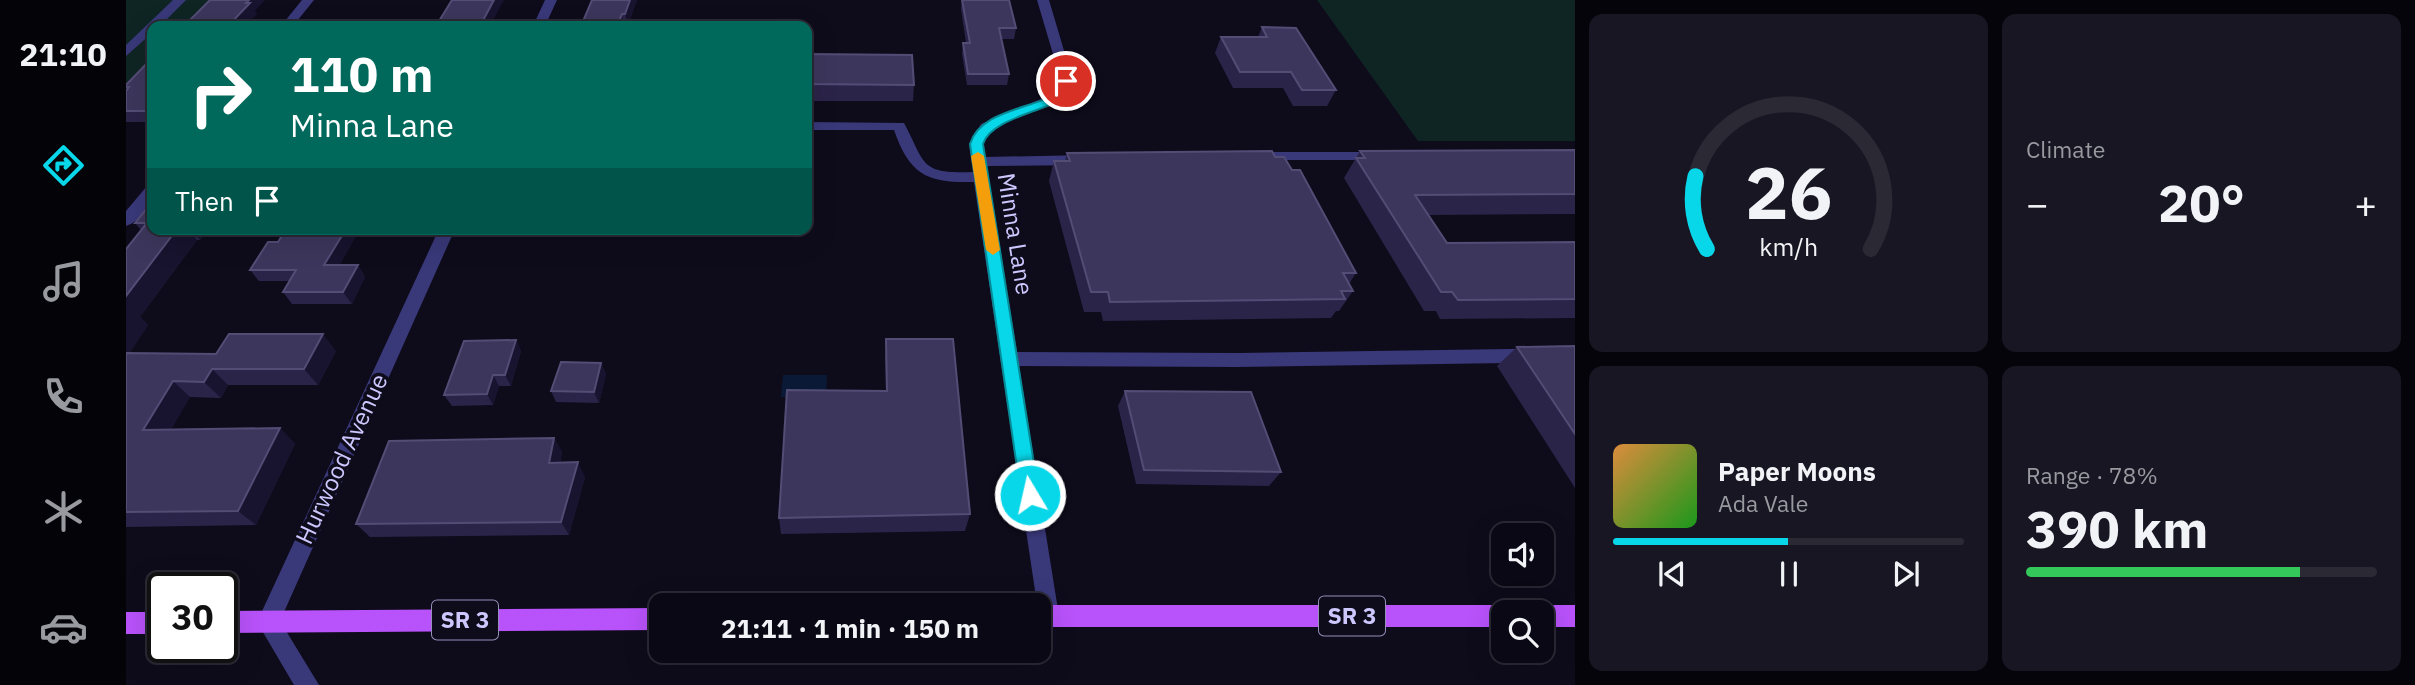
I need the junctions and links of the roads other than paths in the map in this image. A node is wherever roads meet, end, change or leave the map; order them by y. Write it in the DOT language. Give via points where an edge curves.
graph roads {
  1 [pos="180,0"];
  2 [pos="308,0"];
  3 [pos="551,0"];
  4 [pos="1043,0"];
  5 [pos="159,21"];
  6 [pos="291,21"];
  7 [pos="541,21"];
  8 [pos="147,33"];
  9 [pos="126,52"];
  10 [pos="812,126"];
  11 [pos="1389,156"];
  12 [pos="1243,158"];
  13 [pos="1109,159"];
  14 [pos="980,169"];
  15 [pos="147,195"];
  16 [pos="126,221"];
  17 [pos="444,235"];
  18 [pos="1575,355"];
  19 [pos="1008,359"];
  20 [pos="1041,593"];
  21 [pos="1051,616"];
  22 [pos="1491,616"];
  23 [pos="1554,616"];
  24 [pos="1575,616"];
  25 [pos="649,619"];
  26 [pos="238,622"];
  27 [pos="268,622"];
  28 [pos="126,623"];
  29 [pos="147,623"];
  30 [pos="307,685"];
  1 -- 5 [label="street"];
  2 -- 6 [label="street"];
  3 -- 7 [label="street"];
  4 -- 14 [label="street, Minna Lane" via="1066,93 988,125 976,144"];
  8 -- 9 [label="street"];
  10 -- 14 [label="street" via="899,126 908,153 920,169 945,178"];
  11 -- 12 [label="street"];
  13 -- 14 [label="street"];
  14 -- 19 [label="street, Minna Lane"];
  15 -- 16 [label="street"];
  17 -- 27 [label="street, Hurwood Avenue"];
  18 -- 19 [label="street"];
  19 -- 20 [label="street, Minna Lane"];
  21 -- 22 [label="main road, SR 3"];
  23 -- 24 [label="main road"];
  25 -- 27 [label="main road, SR 3"];
  26 -- 27 [label="main road, SR 3"];
  27 -- 30 [label="street"];
  28 -- 29 [label="main road"];
}
